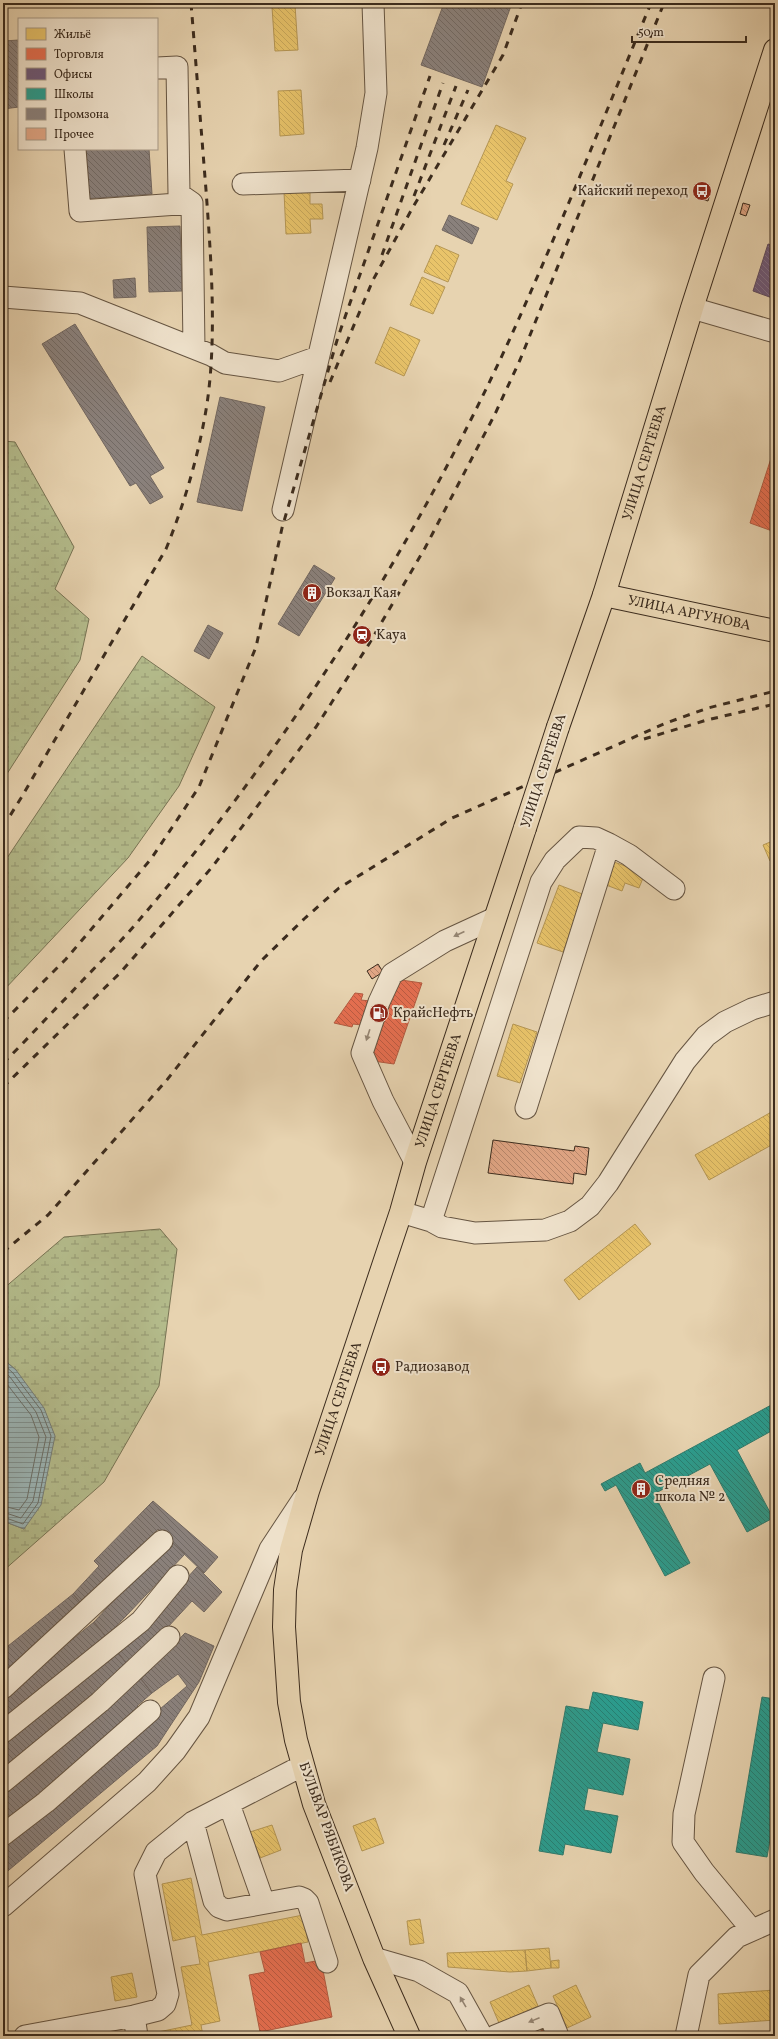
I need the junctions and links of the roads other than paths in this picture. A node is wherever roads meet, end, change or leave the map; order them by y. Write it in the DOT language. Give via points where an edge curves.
graph roads {
  1 [pos="373,3"];
  2 [pos="775,50"];
  3 [pos="158,68"];
  4 [pos="74,150"];
  5 [pos="360,180"];
  6 [pos="243,184"];
  7 [pos="192,203"];
  8 [pos="3,297"];
  9 [pos="692,308"];
  10 [pos="775,332"];
  11 [pos="194,348"];
  12 [pos="318,357"];
  13 [pos="283,510"];
  14 [pos="604,595"];
  15 [pos="775,631"];
  16 [pos="609,844"];
  17 [pos="674,889"];
  18 [pos="495,918"];
  19 [pos="775,1002"];
  20 [pos="526,1108"];
  21 [pos="415,1162"];
  22 [pos="401,1212"];
  23 [pos="431,1221"];
  24 [pos="308,1491"];
  25 [pos="162,1541"];
  26 [pos="178,1576"];
  27 [pos="169,1637"];
  28 [pos="714,1678"];
  29 [pos="3,1688"];
  30 [pos="150,1711"];
  31 [pos="3,1732"];
  32 [pos="303,1768"];
  33 [pos="3,1782"];
  34 [pos="228,1804"];
  35 [pos="193,1822"];
  36 [pos="3,1835"];
  37 [pos="264,1903"];
  38 [pos="3,1906"];
  39 [pos="775,1920"];
  40 [pos="752,1930"];
  41 [pos="374,1958"];
  42 [pos="327,1962"];
  43 [pos="136,2026"];
  44 [pos="26,2036"];
  45 [pos="409,2036"];
  46 [pos="482,2036"];
  47 [pos="494,2036"];
  48 [pos="558,2036"];
  49 [pos="686,2036"];
  1 -- 5 [label="street" via="376,93"];
  2 -- 9 [label="main road, УЛИЦА СЕРГЕЕВА"];
  3 -- 7 [label="street" via="177,67 179,194"];
  4 -- 7 [label="street" via="80,211"];
  5 -- 6 [label="street"];
  5 -- 12 [label="street"];
  7 -- 11 [label="street"];
  8 -- 11 [label="street" via="80,303"];
  9 -- 10 [label="street"];
  9 -- 14 [label="main road, УЛИЦА СЕРГЕЕВА"];
  11 -- 12 [label="street" via="225,363 279,371"];
  12 -- 13 [label="street"];
  14 -- 15 [label="main road, УЛИЦА АРГУНОВА"];
  14 -- 18 [label="main road, УЛИЦА СЕРГЕЕВА, bridge"];
  16 -- 17 [label="street" via="629,854"];
  16 -- 20 [label="street"];
  16 -- 23 [label="street" via="596,838 579,837 555,860 541,882"];
  18 -- 21 [label="main road, УЛИЦА СЕРГЕЕВА"];
  18 -- 21 [label="street, one-way" via="445,941 392,974 362,1053 383,1101"];
  19 -- 23 [label="street" via="752,1009 725,1022 706,1036 685,1061 608,1183 590,1206 570,1221 545,1230 475,1233 442,1227"];
  21 -- 22 [label="main road, УЛИЦА СЕРГЕЕВА"];
  22 -- 23 [label="street"];
  22 -- 24 [label="main road, УЛИЦА СЕРГЕЕВА"];
  24 -- 32 [label="main road, БУЛЬВАР РЯБИКОВА" via="291,1550 285,1590 284,1627 289,1702"];
  24 -- 38 [label="street" via="270,1549 199,1717 175,1751 147,1782"];
  25 -- 29 [label="street"];
  26 -- 31 [label="street" via="141,1621"];
  27 -- 33 [label="street" via="100,1702"];
  28 -- 40 [label="street" via="684,1814 683,1842"];
  30 -- 36 [label="street" via="46,1802"];
  32 -- 34 [label="street"];
  32 -- 41 [label="main road, БУЛЬВАР РЯБИКОВА" via="314,1804"];
  34 -- 35 [label="street"];
  34 -- 37 [label="street"];
  35 -- 37 [label="street" via="214,1901 227,1910"];
  35 -- 43 [label="street" via="156,1852 145,1874 168,1994 165,2004"];
  37 -- 42 [label="street" via="299,1897 304,1899 308,1903"];
  39 -- 40 [label="street"];
  40 -- 49 [label="street" via="737,1938 699,1975"];
  41 -- 45 [label="main road, БУЛЬВАР РЯБИКОВА"];
  46 -- 41 [label="street, one-way" via="458,1992 419,1971"];
  43 -- 44 [label="street"];
  48 -- 47 [label="street, one-way" via="549,2014"];
}
